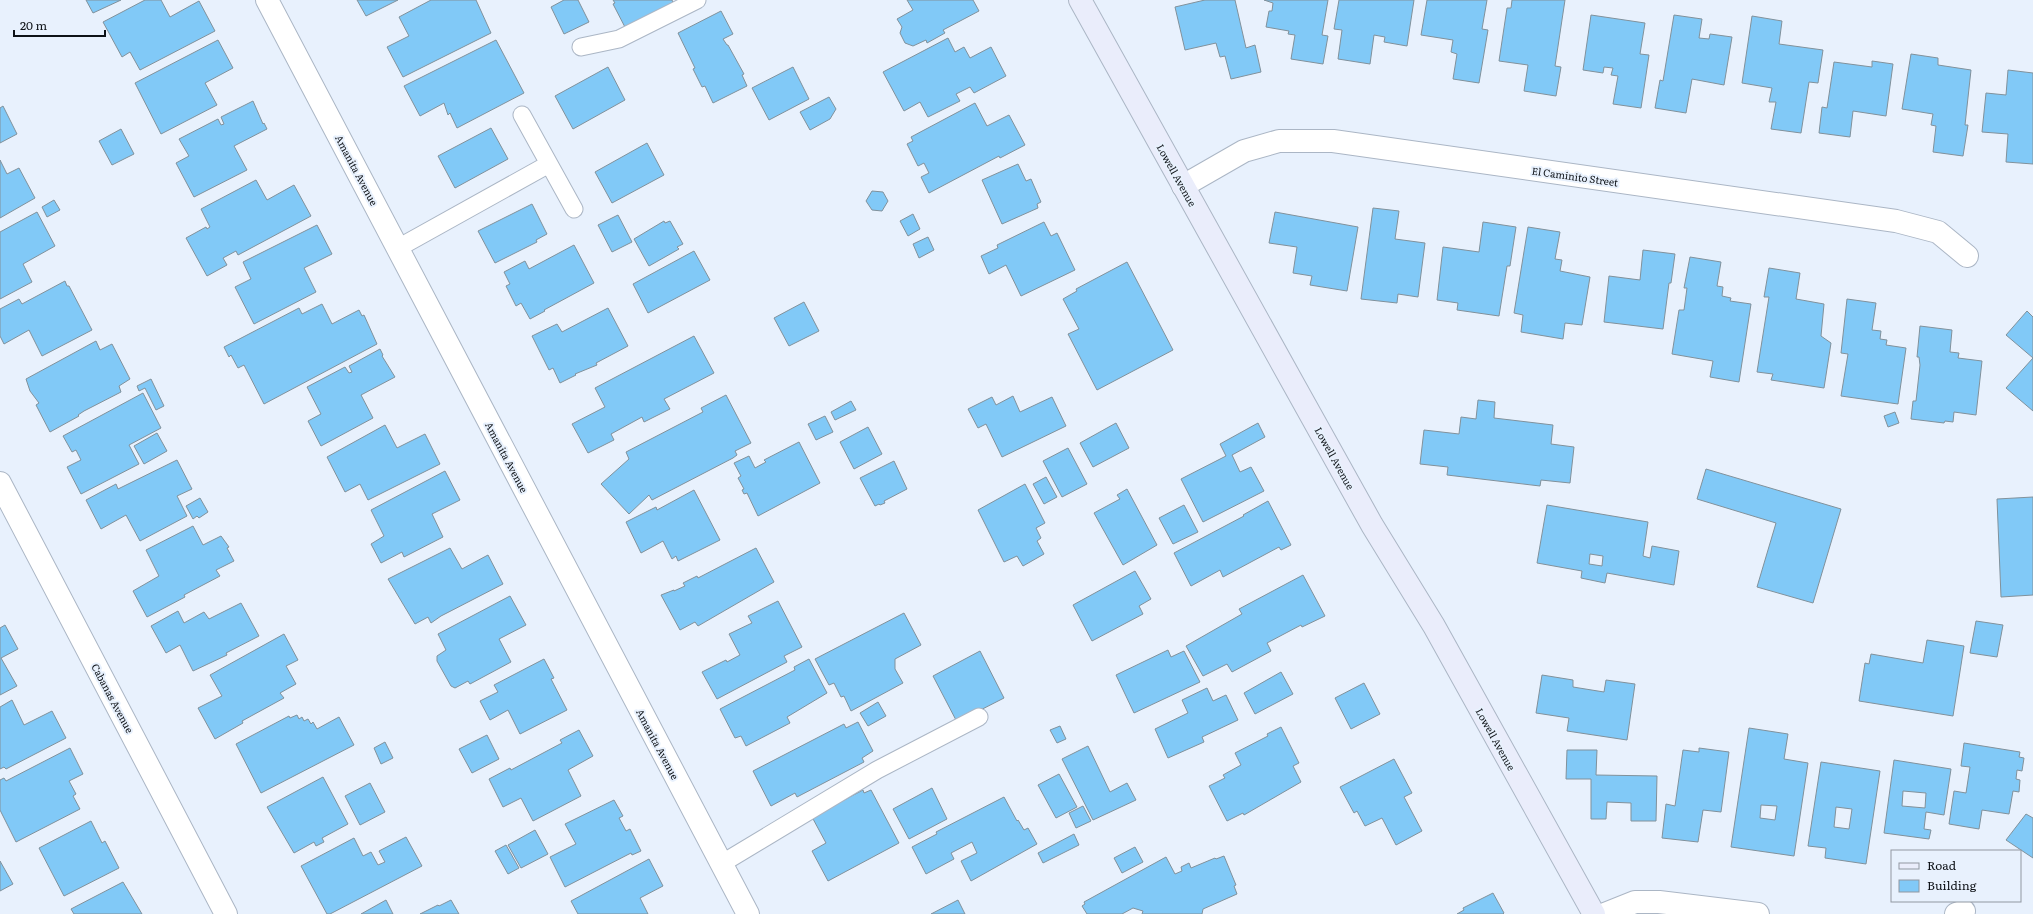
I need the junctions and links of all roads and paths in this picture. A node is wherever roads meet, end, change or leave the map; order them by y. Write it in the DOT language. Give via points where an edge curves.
graph roads {
  1 [pos="267,0"];
  2 [pos="697,0"];
  3 [pos="1080,0"];
  4 [pos="581,47"];
  5 [pos="522,115"];
  6 [pos="549,164"];
  7 [pos="1183,186"];
  8 [pos="574,209"];
  9 [pos="398,248"];
  10 [pos="1968,256"];
  11 [pos="0,483"];
  12 [pos="978,717"];
  13 [pos="721,864"];
  14 [pos="226,914"];
  15 [pos="748,914"];
  16 [pos="1594,914"];
  17 [pos="1605,914"];
  18 [pos="1758,914"];
  1 -- 9 [label="street, Amanita Avenue"];
  2 -- 4 [label="lane" via="619,39"];
  3 -- 7 [label="street, Lowell Avenue"];
  5 -- 6 [label="lane"];
  6 -- 8 [label="lane"];
  6 -- 9 [label="lane"];
  7 -- 10 [label="street, El Caminito Street" via="1244,152 1265,145 1279,141 1333,141 1896,221 1938,232"];
  7 -- 16 [label="street, Lowell Avenue" via="1372,525 1434,626"];
  9 -- 13 [label="street, Amanita Avenue"];
  11 -- 14 [label="street, Cabanas Avenue"];
  12 -- 13 [label="lane" via="877,770"];
  13 -- 15 [label="street, Amanita Avenue"];
  17 -- 18 [label="street" via="1635,902 1659,902"];
}
